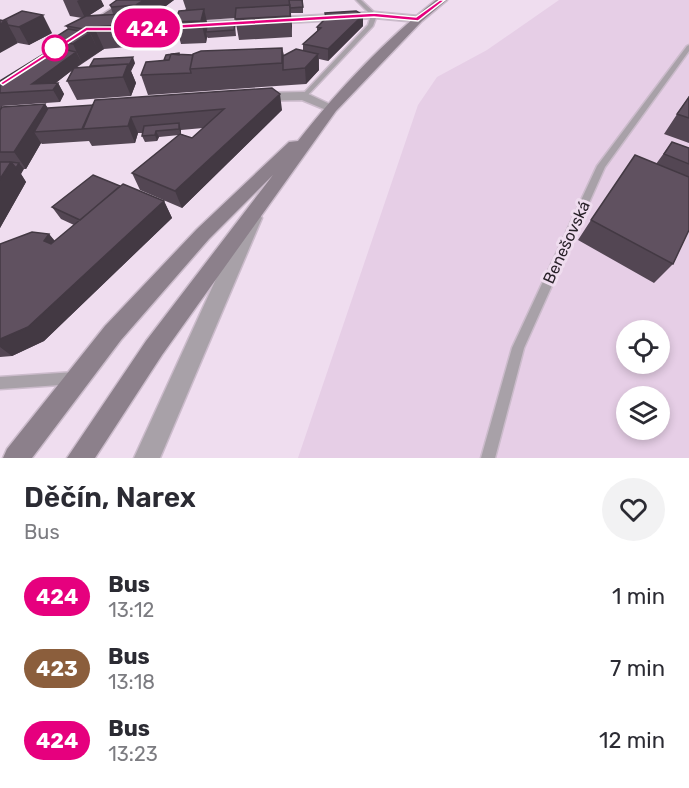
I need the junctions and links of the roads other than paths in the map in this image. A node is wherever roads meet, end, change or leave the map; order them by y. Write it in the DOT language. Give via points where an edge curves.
graph roads {
  1 [pos="132,0"];
  2 [pos="358,0"];
  3 [pos="442,0"];
  4 [pos="374,15"];
  5 [pos="418,19"];
  6 [pos="81,32"];
  7 [pos="689,47"];
  8 [pos="304,96"];
  9 [pos="238,99"];
  10 [pos="331,108"];
  11 [pos="256,212"];
  12 [pos="77,378"];
  13 [pos="2,385"];
  14 [pos="16,458"];
  15 [pos="80,458"];
  16 [pos="147,458"];
  17 [pos="488,458"];
  1 -- 6 [label="main road"];
  2 -- 4 [label="lane"];
  3 -- 5 [label="main road"];
  4 -- 5 [label="street"];
  4 -- 6 [label="street" via="310,14"];
  4 -- 8 [label="lane" via="370,26"];
  5 -- 10 [label="main road"];
  7 -- 17 [label="lane, Benešovská" via="601,166 518,348"];
  8 -- 9 [label="street"];
  8 -- 10 [label="street"];
  10 -- 11 [label="main road"];
  10 -- 12 [label="main road" via="203,234"];
  11 -- 15 [label="main road" via="154,348"];
  11 -- 16 [label="street"];
  12 -- 13 [label="lane"];
  12 -- 14 [label="main road"];
}
